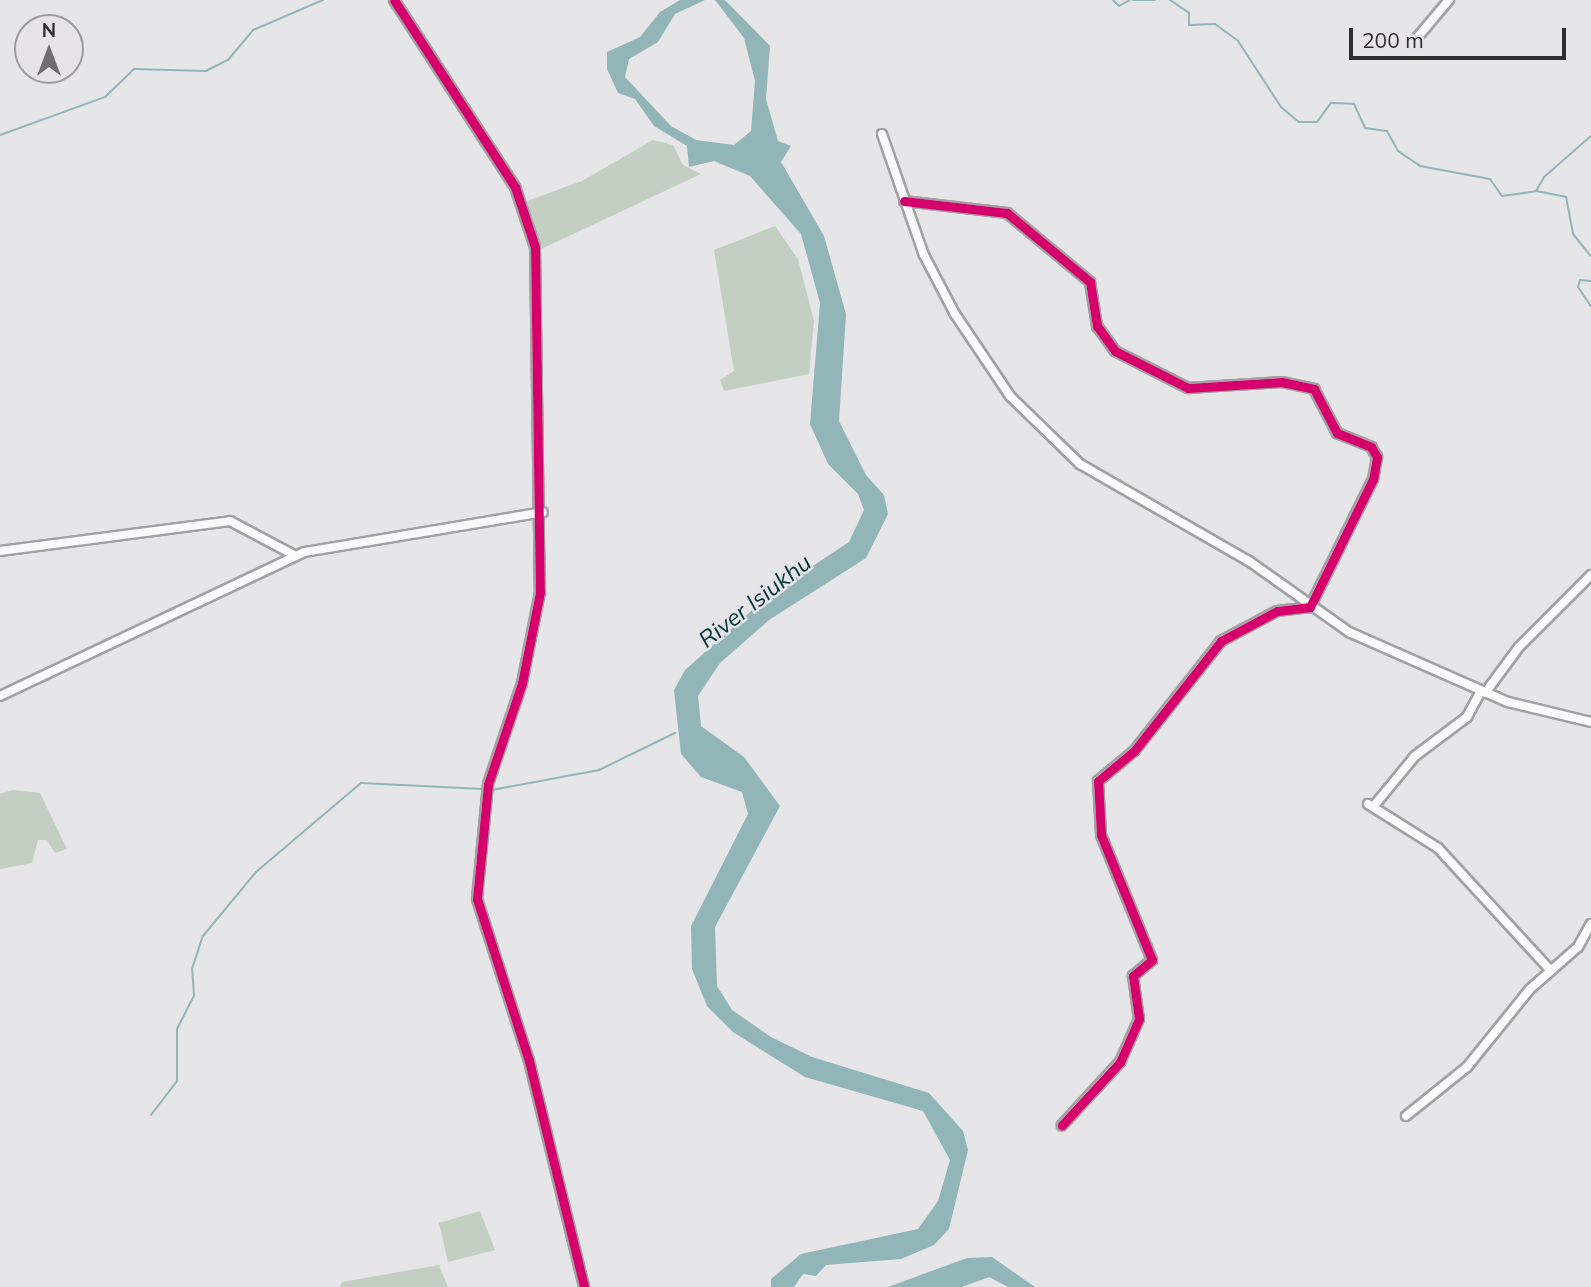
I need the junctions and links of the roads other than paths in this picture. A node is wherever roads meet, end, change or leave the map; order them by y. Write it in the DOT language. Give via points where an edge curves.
graph roads {
  1 [pos="394,0"];
  2 [pos="1449,0"];
  3 [pos="1416,39"];
  4 [pos="882,134"];
  5 [pos="904,201"];
  6 [pos="542,512"];
  7 [pos="0,551"];
  8 [pos="294,555"];
  9 [pos="1591,575"];
  10 [pos="1310,607"];
  11 [pos="1483,692"];
  12 [pos="0,695"];
  13 [pos="1591,722"];
  14 [pos="1591,924"];
  15 [pos="1550,970"];
  16 [pos="1406,1116"];
  17 [pos="1062,1125"];
  18 [pos="584,1287"];
  1 -- 6 [label="street" via="500,162 528,218 537,265"];
  2 -- 3 [label="street"];
  4 -- 5 [label="street"];
  5 -- 10 [label="street" via="955,314 1021,408 1080,464 1249,561"];
  5 -- 10 [label="street" via="949,201 1013,216 1090,282 1104,339 1146,370 1197,389 1282,382 1318,392 1337,433 1371,447 1377,461"];
  6 -- 8 [label="street"];
  6 -- 18 [label="street" via="536,622 488,784 477,899 529,1061"];
  7 -- 8 [label="street" via="230,521"];
  8 -- 12 [label="street"];
  9 -- 11 [label="street" via="1519,647"];
  10 -- 11 [label="street" via="1349,632"];
  10 -- 17 [label="street" via="1269,615 1221,641 1134,751 1098,781 1101,835 1152,960 1133,976 1139,1019 1120,1062"];
  11 -- 13 [label="street"];
  11 -- 15 [label="street" via="1467,717 1415,756 1371,805 1438,848"];
  14 -- 15 [label="street" via="1578,947"];
  15 -- 16 [label="street" via="1452,1083"];
}
